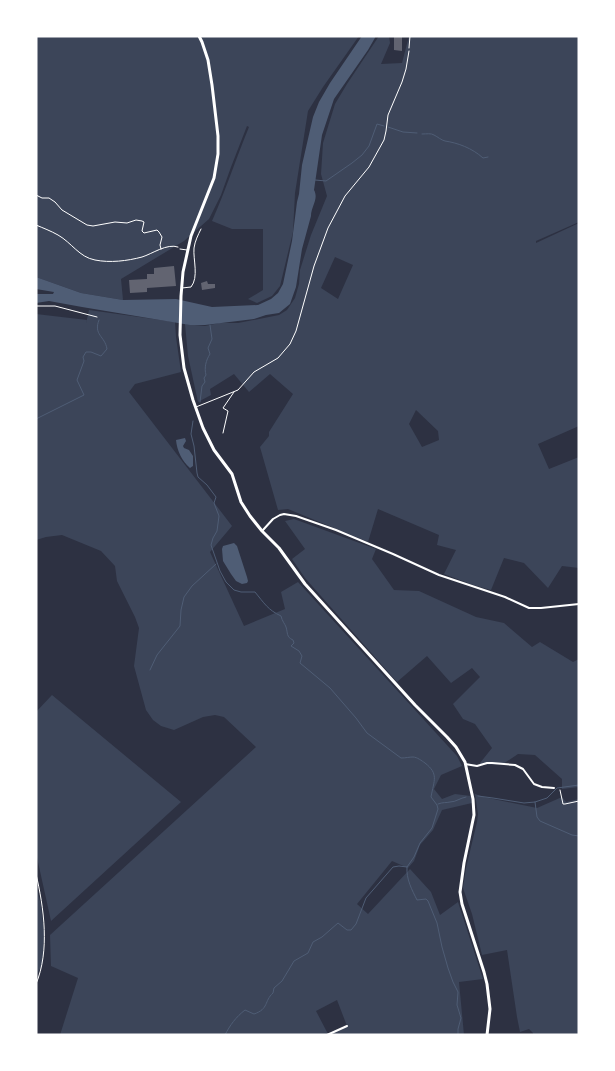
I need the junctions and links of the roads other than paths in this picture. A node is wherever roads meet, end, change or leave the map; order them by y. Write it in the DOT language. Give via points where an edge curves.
graph roads {
  1 [pos="199,36"];
  2 [pos="409,51"];
  3 [pos="201,229"];
  4 [pos="180,249"];
  5 [pos="188,250"];
  6 [pos="181,288"];
  7 [pos="234,392"];
  8 [pos="195,408"];
  9 [pos="224,432"];
  10 [pos="262,531"];
  11 [pos="579,604"];
  12 [pos="465,764"];
  13 [pos="554,788"];
  14 [pos="36,874"];
  15 [pos="36,984"];
  16 [pos="347,1026"];
  17 [pos="327,1035"];
  18 [pos="487,1035"];
  1 -- 5 [label="main road" via="208,60 218,154 214,178"];
  2 -- 7 [label="lane" via="402,82 388,115 384,140 369,167 345,196 328,228 290,344 278,358 256,370"];
  3 -- 6 [label="lane" via="194,251 195,281 191,287"];
  4 -- 5 [label="lane"];
  5 -- 6 [label="main road"];
  6 -- 8 [label="main road" via="180,329 184,368"];
  7 -- 8 [label="lane"];
  7 -- 9 [label="lane" via="223,408 228,411"];
  8 -- 10 [label="main road" via="212,445 234,478 245,510"];
  10 -- 11 [label="street" via="278,515 296,516 529,608"];
  10 -- 12 [label="main road" via="312,591 451,742"];
  12 -- 13 [label="street" via="515,765 523,769 534,784"];
  12 -- 18 [label="main road" via="474,815 460,892 487,984 490,1009"];
  14 -- 15 [label="lane" via="44,937 42,966"];
  16 -- 17 [label="street"];
}
